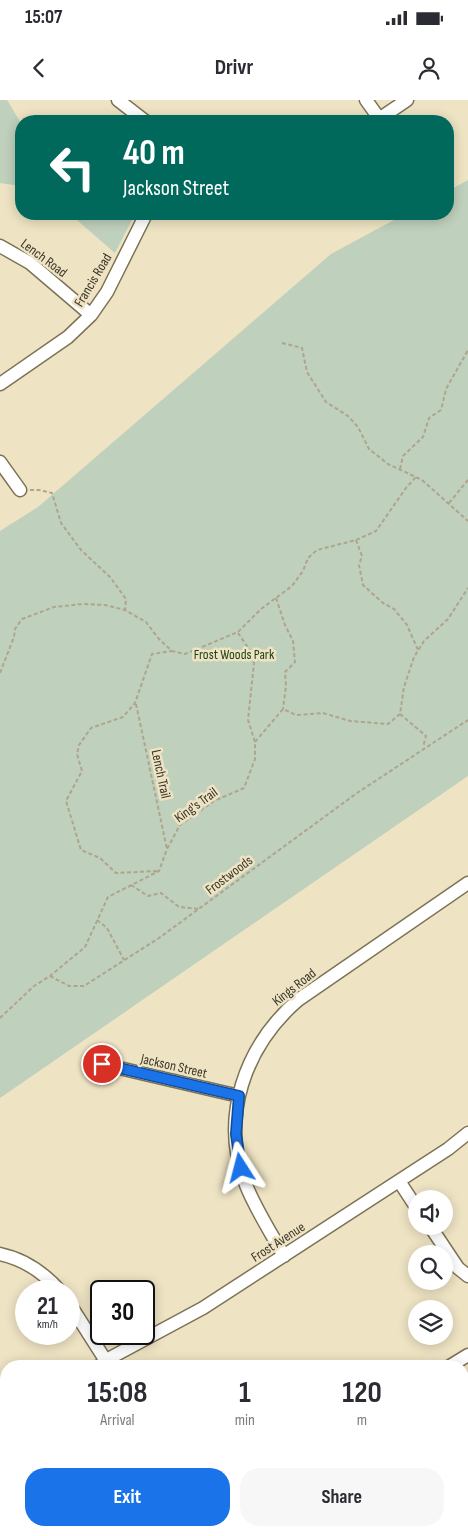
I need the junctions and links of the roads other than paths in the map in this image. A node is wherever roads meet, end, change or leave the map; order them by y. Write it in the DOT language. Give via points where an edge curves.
graph roads {
  1 [pos="118,100"];
  2 [pos="366,100"];
  3 [pos="407,100"];
  4 [pos="137,115"];
  5 [pos="375,115"];
  6 [pos="387,115"];
  7 [pos="143,220"];
  8 [pos="0,246"];
  9 [pos="91,315"];
  10 [pos="0,384"];
  11 [pos="0,462"];
  12 [pos="20,490"];
  13 [pos="468,883"];
  14 [pos="102,1064"];
  15 [pos="239,1096"];
  16 [pos="468,1133"];
  17 [pos="399,1181"];
  18 [pos="408,1194"];
  19 [pos="436,1235"];
  20 [pos="0,1254"];
  21 [pos="284,1256"];
  22 [pos="468,1276"];
  23 [pos="48,1280"];
  24 [pos="80,1323"];
  25 [pos="100,1360"];
  26 [pos="109,1360"];
  1 -- 4 [label="street"];
  2 -- 5 [label="street"];
  3 -- 6 [label="street"];
  7 -- 9 [label="street, Francis Road" via="107,292"];
  8 -- 9 [label="street, Lench Road" via="30,263"];
  9 -- 10 [label="street, Francis Road" via="68,337"];
  11 -- 12 [label="street"];
  13 -- 15 [label="street, Kings Road" via="285,1011 263,1037"];
  14 -- 15 [label="street, Jackson Street"];
  15 -- 21 [label="street, Kings Road" via="236,1134 241,1168 255,1205"];
  16 -- 17 [label="street, Frost Avenue"];
  17 -- 18 [label="street"];
  17 -- 21 [label="street, Frost Avenue"];
  19 -- 22 [label="street" via="458,1268"];
  20 -- 23 [label="street" via="32,1267"];
  21 -- 26 [label="street, Frost Avenue" via="203,1308"];
  24 -- 25 [label="street"];
}
